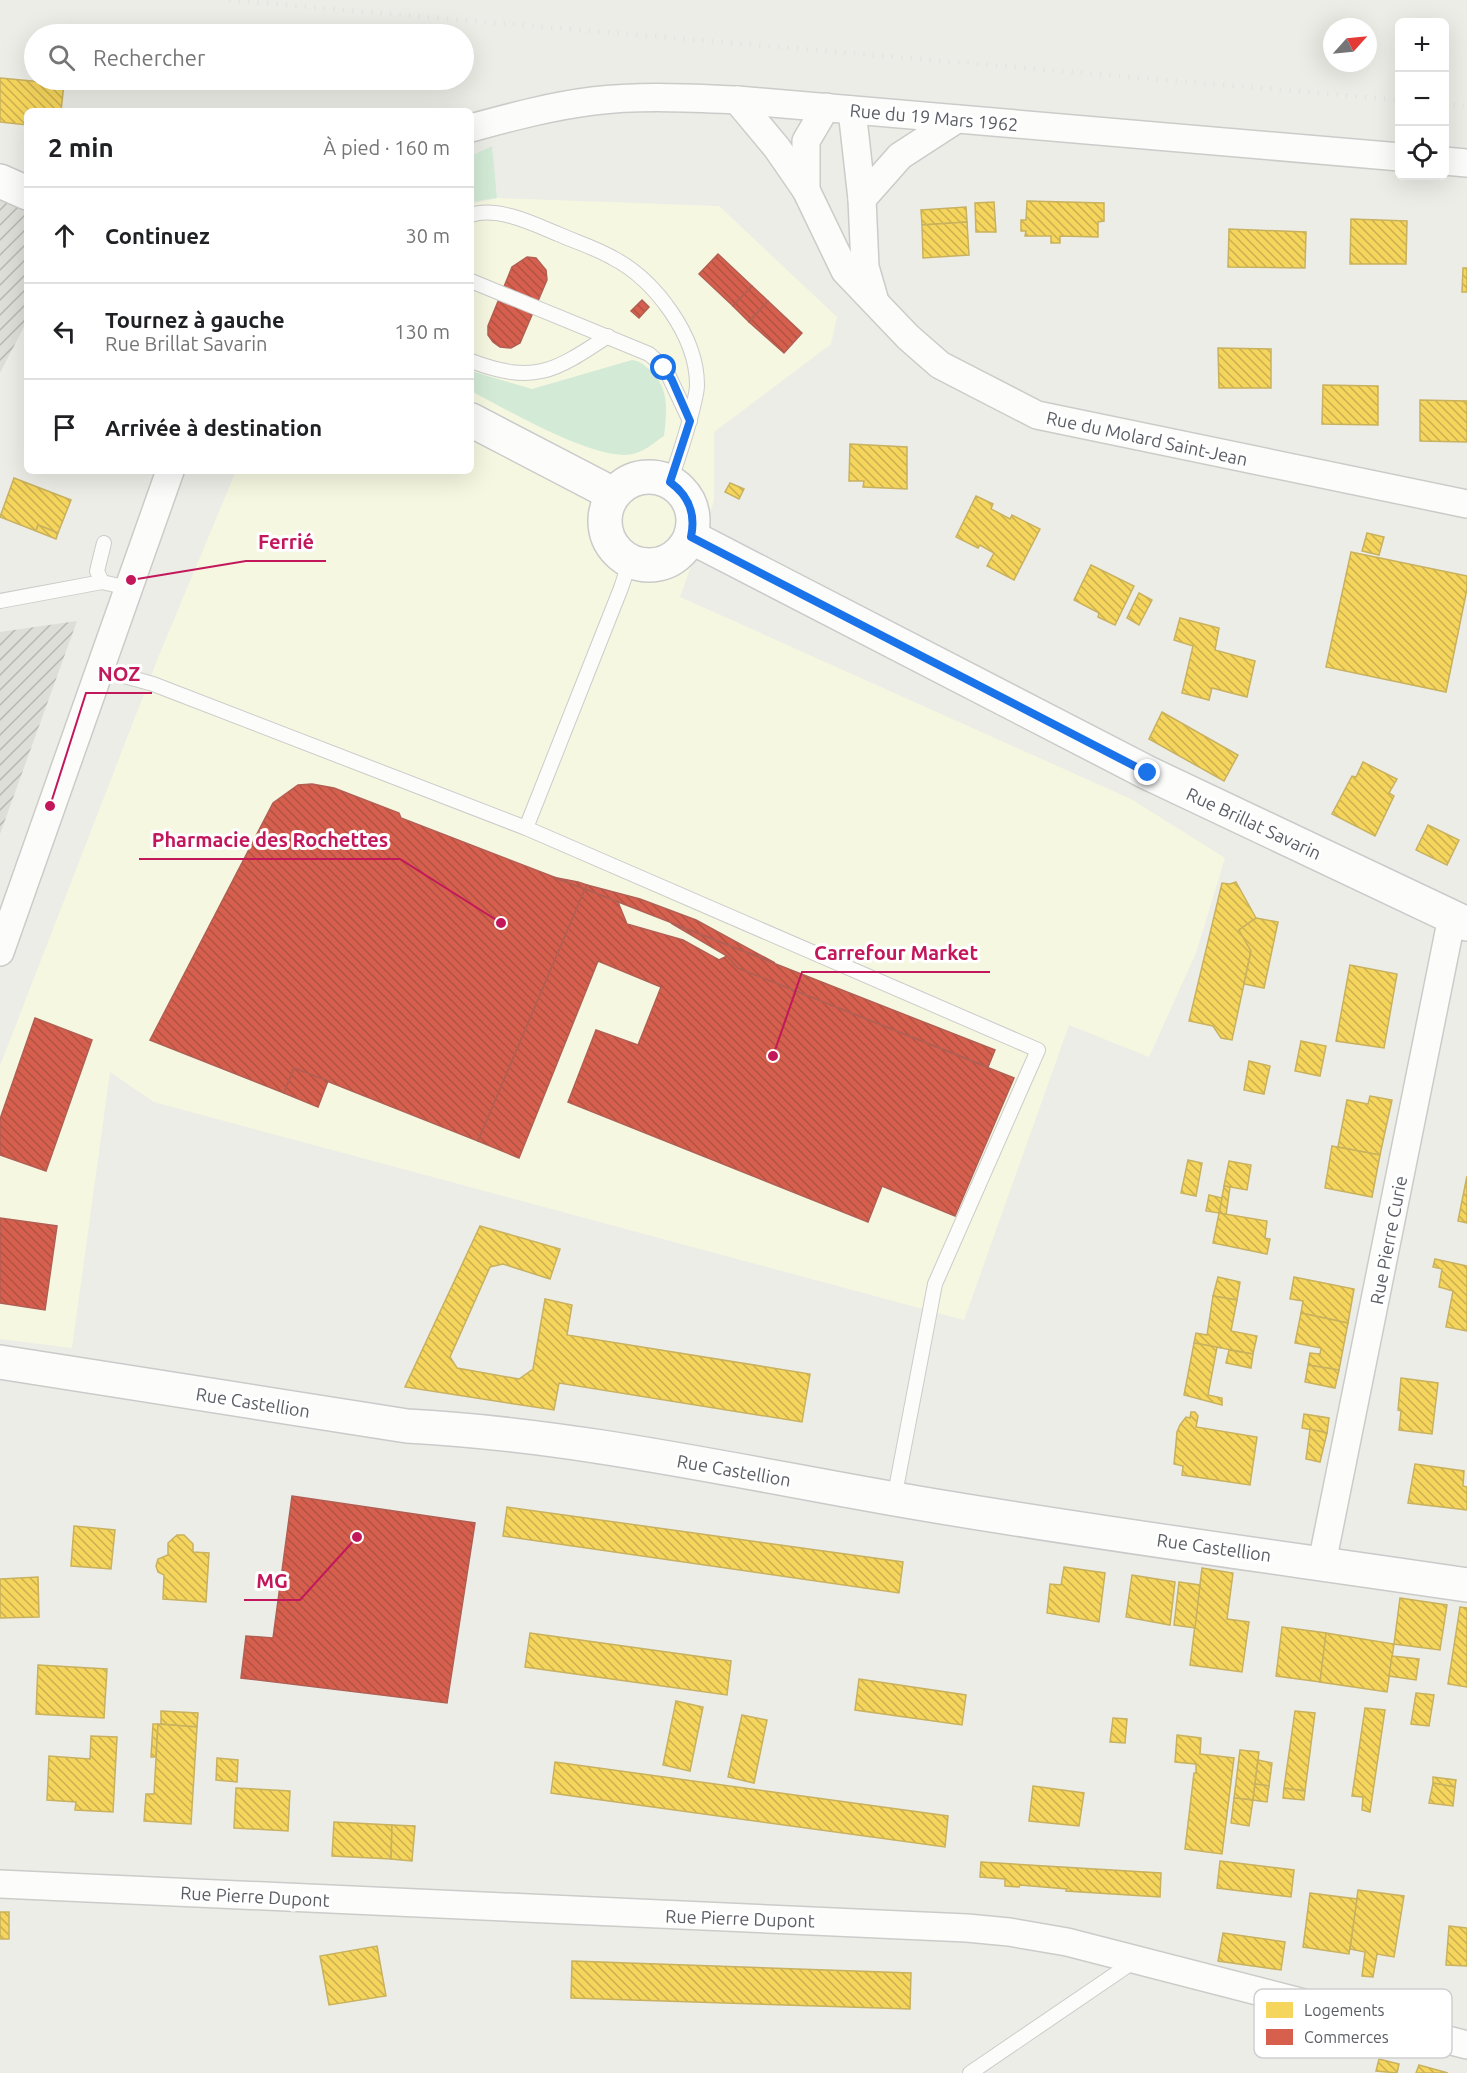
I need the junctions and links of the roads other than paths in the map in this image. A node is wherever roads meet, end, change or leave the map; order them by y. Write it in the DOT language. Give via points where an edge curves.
graph roads {
  1 [pos="737,100"];
  2 [pos="839,108"];
  3 [pos="957,119"];
  4 [pos="474,127"];
  5 [pos="1395,157"];
  6 [pos="1449,161"];
  7 [pos="1467,163"];
  8 [pos="0,181"];
  9 [pos="806,190"];
  10 [pos="24,192"];
  11 [pos="862,199"];
  12 [pos="474,214"];
  13 [pos="474,282"];
  14 [pos="876,305"];
  15 [pos="608,336"];
  16 [pos="474,362"];
  17 [pos="690,421"];
  18 [pos="474,422"];
  19 [pos="169,474"];
  20 [pos="670,482"];
  21 [pos="613,494"];
  22 [pos="1467,504"];
  23 [pos="691,537"];
  24 [pos="104,543"];
  25 [pos="630,561"];
  26 [pos="102,582"];
  27 [pos="128,588"];
  28 [pos="0,601"];
  29 [pos="99,669"];
  30 [pos="526,828"];
  31 [pos="1460,921"];
  32 [pos="0,952"];
  33 [pos="0,1362"];
  34 [pos="894,1499"];
  35 [pos="1322,1563"];
  36 [pos="1467,1585"];
  37 [pos="0,1884"];
  38 [pos="1136,1960"];
  39 [pos="1254,1990"];
  40 [pos="1452,2041"];
  41 [pos="1467,2045"];
  42 [pos="970,2073"];
  1 -- 2 [label="street, Rue du 19 Mars 1962"];
  1 -- 4 [label="street, Rue du 19 Mars 1962" via="658,97 594,101 533,111"];
  1 -- 9 [label="street, Rue du Molard Saint-Jean"];
  2 -- 3 [label="street, Rue du 19 Mars 1962"];
  2 -- 9 [label="street" via="806,141"];
  2 -- 11 [label="street"];
  3 -- 5 [label="street, Rue du 19 Mars 1962"];
  3 -- 11 [label="street" via="900,156"];
  6 -- 7 [label="street"];
  8 -- 10 [label="main road"];
  9 -- 14 [label="street, Rue du Molard Saint-Jean" via="845,271"];
  11 -- 14 [label="street" via="865,267"];
  12 -- 17 [label="lane" via="495,213 526,220 613,258 643,279 680,326 691,348 698,386"];
  13 -- 15 [label="lane"];
  14 -- 22 [label="street, Rue du Molard Saint-Jean" via="940,365 1037,415"];
  15 -- 16 [label="lane" via="569,363 545,372 524,374"];
  15 -- 17 [label="lane" via="649,354 664,368"];
  17 -- 20 [label="lane"];
  18 -- 21 [label="main road"];
  19 -- 27 [label="street"];
  20 -- 21 [label="main road" via="645,476 622,485"];
  20 -- 23 [label="main road" via="688,500 694,524"];
  21 -- 25 [label="main road" via="604,519 606,531 611,544"];
  23 -- 25 [label="main road" via="672,559 658,565"];
  23 -- 31 [label="main road, Rue Brillat Savarin" via="1148,773"];
  24 -- 26 [label="lane" via="98,571"];
  25 -- 30 [label="lane"];
  26 -- 27 [label="lane"];
  26 -- 28 [label="lane"];
  27 -- 29 [label="street"];
  29 -- 30 [label="lane" via="153,684"];
  29 -- 32 [label="street"];
  30 -- 34 [label="lane" via="1038,1050 935,1284"];
  31 -- 35 [label="street, Rue Pierre Curie"];
  33 -- 34 [label="main road, Rue Castellion" via="407,1426 472,1430 621,1450"];
  34 -- 35 [label="main road, Rue Castellion"];
  35 -- 36 [label="main road, Rue Castellion"];
  37 -- 38 [label="street, Rue Pierre Dupont" via="967,1928 1067,1942"];
  38 -- 39 [label="street, Rue Pierre Dupont"];
  38 -- 42 [label="lane"];
  40 -- 41 [label="street, Rue Pierre Dupont"];
}
